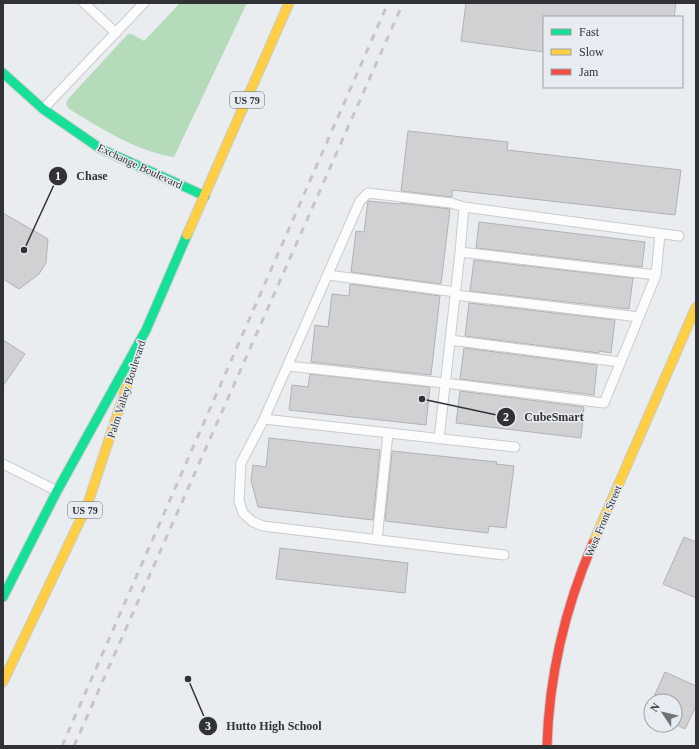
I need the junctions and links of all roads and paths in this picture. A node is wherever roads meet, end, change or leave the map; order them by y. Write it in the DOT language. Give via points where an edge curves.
graph roads {
  1 [pos="84,3"];
  2 [pos="144,3"];
  3 [pos="289,3"];
  4 [pos="116,33"];
  5 [pos="4,76"];
  6 [pos="43,109"];
  7 [pos="205,196"];
  8 [pos="464,207"];
  9 [pos="660,234"];
  10 [pos="679,236"];
  11 [pos="460,252"];
  12 [pos="328,275"];
  13 [pos="656,275"];
  14 [pos="455,294"];
  15 [pos="696,307"];
  16 [pos="639,317"];
  17 [pos="146,330"];
  18 [pos="450,340"];
  19 [pos="620,362"];
  20 [pos="288,366"];
  21 [pos="445,383"];
  22 [pos="264,419"];
  23 [pos="388,433"];
  24 [pos="438,439"];
  25 [pos="515,448"];
  26 [pos="3,464"];
  27 [pos="57,491"];
  28 [pos="377,540"];
  29 [pos="504,555"];
  30 [pos="3,597"];
  31 [pos="3,682"];
  32 [pos="547,746"];
  1 -- 4 [label="lane"];
  2 -- 4 [label="lane"];
  3 -- 7 [label="main road, US 79"];
  4 -- 6 [label="lane"];
  5 -- 6 [label="main road, Exchange Boulevard"];
  6 -- 7 [label="main road, Exchange Boulevard" via="101,149"];
  7 -- 17 [label="main road, US 79"];
  8 -- 9 [label="lane"];
  8 -- 11 [label="lane"];
  8 -- 12 [label="lane" via="368,193 360,201"];
  9 -- 10 [label="lane"];
  9 -- 13 [label="lane"];
  11 -- 13 [label="lane"];
  11 -- 14 [label="lane"];
  12 -- 14 [label="lane"];
  12 -- 20 [label="lane"];
  13 -- 16 [label="lane"];
  14 -- 16 [label="lane"];
  14 -- 18 [label="lane"];
  15 -- 32 [label="main road, West Front Street" via="584,565 568,609 550,687"];
  16 -- 19 [label="lane"];
  17 -- 27 [label="main road, Palm Valley Boulevard / US 79"];
  17 -- 31 [label="main road, Palm Valley Boulevard / US 79" via="87,506"];
  18 -- 19 [label="lane"];
  18 -- 21 [label="lane"];
  19 -- 21 [label="lane" via="604,403"];
  20 -- 21 [label="lane"];
  20 -- 22 [label="lane"];
  21 -- 24 [label="lane"];
  22 -- 23 [label="lane"];
  22 -- 28 [label="lane" via="241,463 239,502 243,513 252,522 263,526"];
  23 -- 24 [label="lane"];
  23 -- 28 [label="lane"];
  24 -- 25 [label="lane"];
  26 -- 27 [label="lane"];
  27 -- 30 [label="main road, Palm Valley Boulevard / US 79"];
  28 -- 29 [label="lane"];
}
